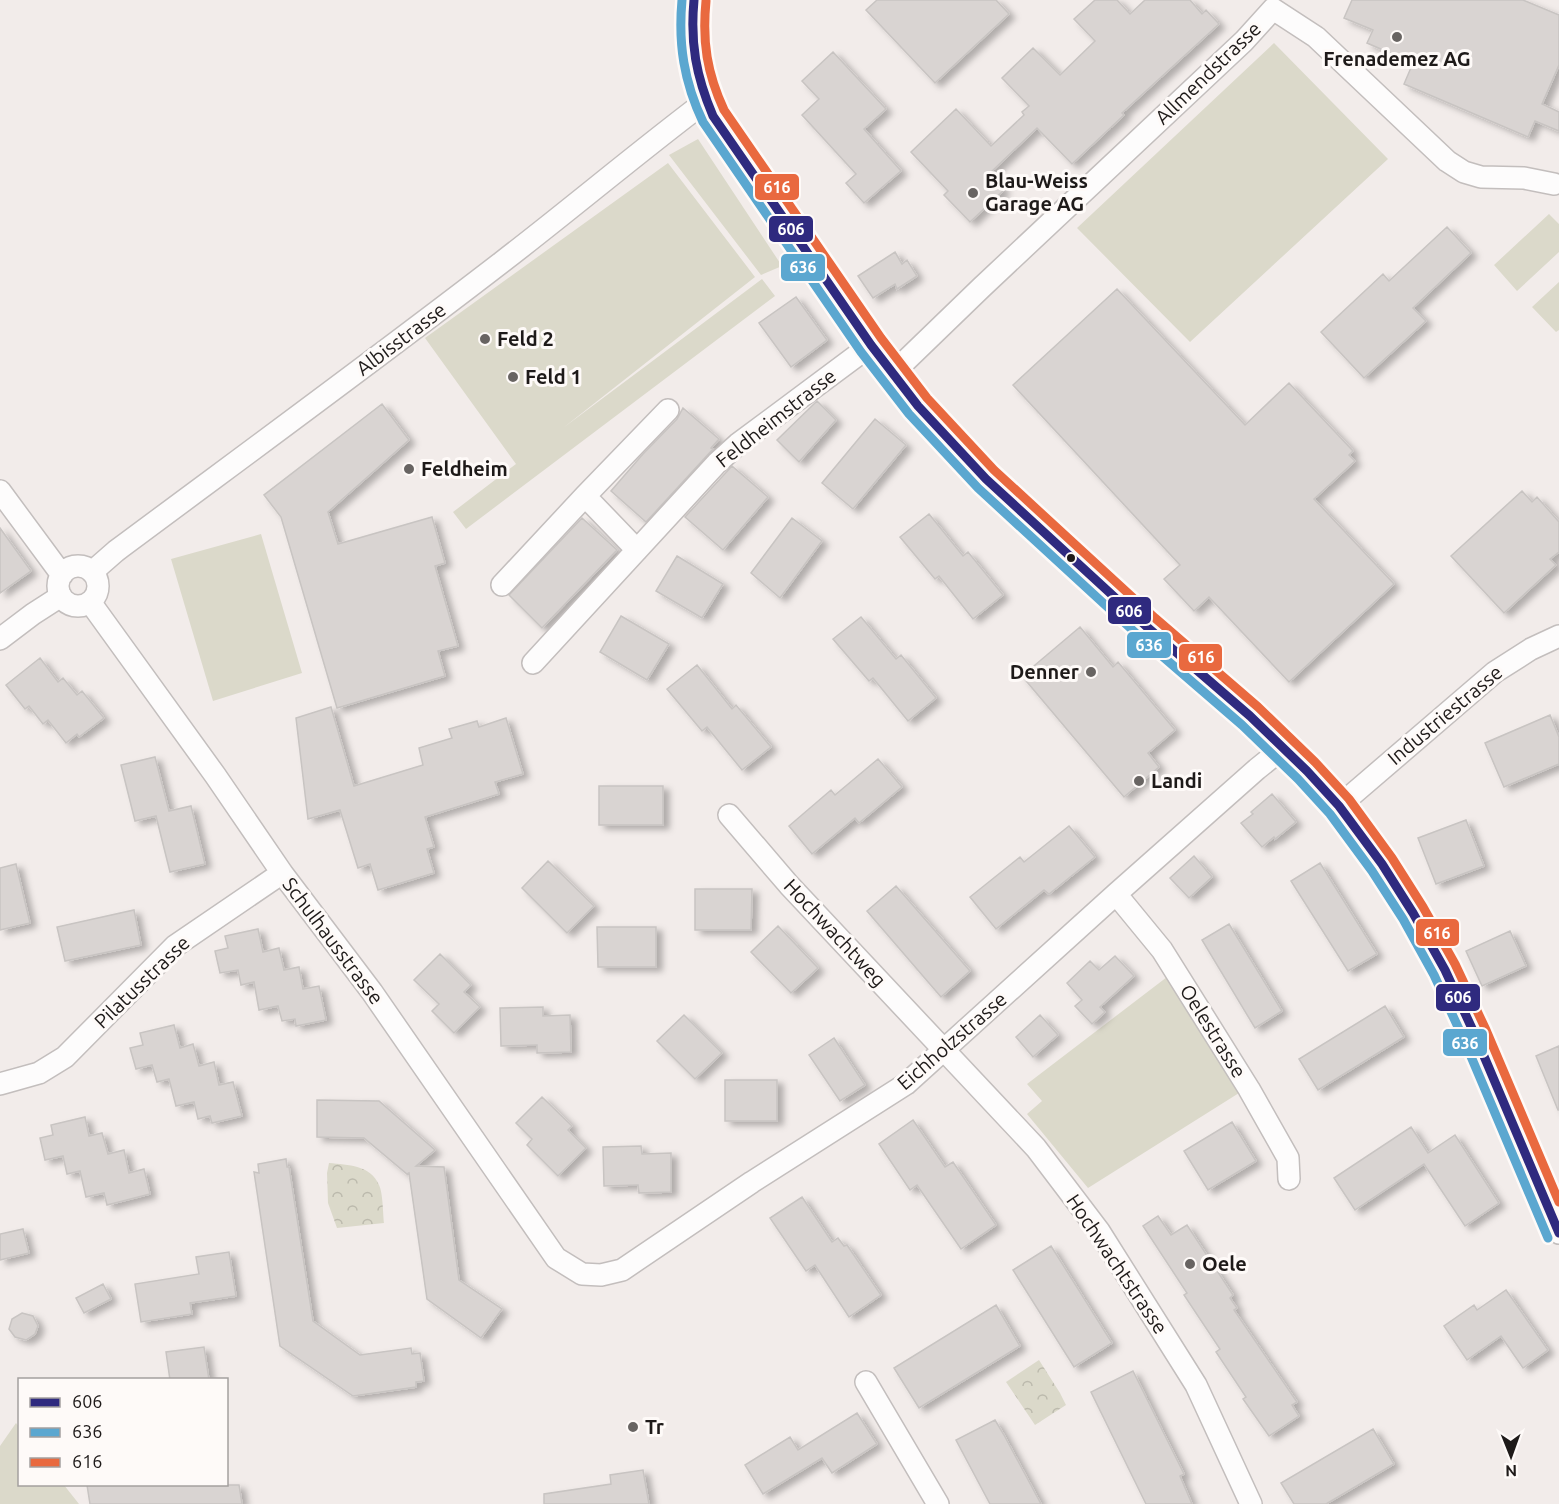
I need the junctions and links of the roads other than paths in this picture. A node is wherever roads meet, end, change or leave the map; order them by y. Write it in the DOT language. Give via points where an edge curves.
graph roads {
  1 [pos="694,0"];
  2 [pos="706,101"];
  3 [pos="1554,184"];
  4 [pos="871,345"];
  5 [pos="893,373"];
  6 [pos="668,410"];
  7 [pos="0,490"];
  8 [pos="585,496"];
  9 [pos="637,550"];
  10 [pos="92,572"];
  11 [pos="62,575"];
  12 [pos="502,585"];
  13 [pos="61,596"];
  14 [pos="90,602"];
  15 [pos="1559,636"];
  16 [pos="0,639"];
  17 [pos="533,663"];
  18 [pos="1283,748"];
  19 [pos="1339,806"];
  20 [pos="729,815"];
  21 [pos="282,873"];
  22 [pos="1116,894"];
  23 [pos="944,1049"];
  24 [pos="0,1084"];
  25 [pos="1289,1179"];
  26 [pos="1559,1233"];
  27 [pos="582,1274"];
  28 [pos="866,1382"];
  29 [pos="938,1504"];
  30 [pos="1251,1504"];
  1 -- 2 [label="street" via="694,62"];
  2 -- 4 [label="street"];
  2 -- 10 [label="street, Albisstrasse" via="504,260"];
  3 -- 5 [label="street, Allmendstrasse" via="1464,172 1447,161 1316,37 1273,9 1244,41"];
  4 -- 5 [label="street"];
  4 -- 9 [label="street, Feldheimstrasse" via="738,444"];
  5 -- 18 [label="street" via="986,479"];
  6 -- 8 [label="street"];
  7 -- 11 [label="street"];
  8 -- 9 [label="street"];
  8 -- 12 [label="street"];
  9 -- 17 [label="street, Feldheimstrasse"];
  10 -- 11 [label="street" via="78,566 70,567"];
  10 -- 14 [label="street" via="98,587"];
  11 -- 13 [label="street" via="58,586"];
  13 -- 14 [label="street" via="76,605"];
  13 -- 16 [label="street"];
  14 -- 21 [label="street, Schulhausstrasse"];
  15 -- 19 [label="street, Industriestrasse" via="1495,672"];
  18 -- 19 [label="street"];
  18 -- 22 [label="street, Eichholzstrasse"];
  19 -- 26 [label="street" via="1383,864 1445,970"];
  20 -- 23 [label="street, Hochwachtweg" via="789,885"];
  21 -- 24 [label="street, Pilatusstrasse" via="175,946 65,1057 39,1073"];
  21 -- 27 [label="street, Schulhausstrasse" via="372,992 556,1258"];
  22 -- 23 [label="street, Eichholzstrasse"];
  22 -- 25 [label="street, Oelestrasse" via="1162,950 1249,1089 1288,1158"];
  23 -- 27 [label="street, Eichholzstrasse" via="906,1084 622,1270"];
  23 -- 30 [label="street, Hochwachtstrasse" via="1036,1148 1098,1231 1196,1385"];
  28 -- 29 [label="street"];
}
